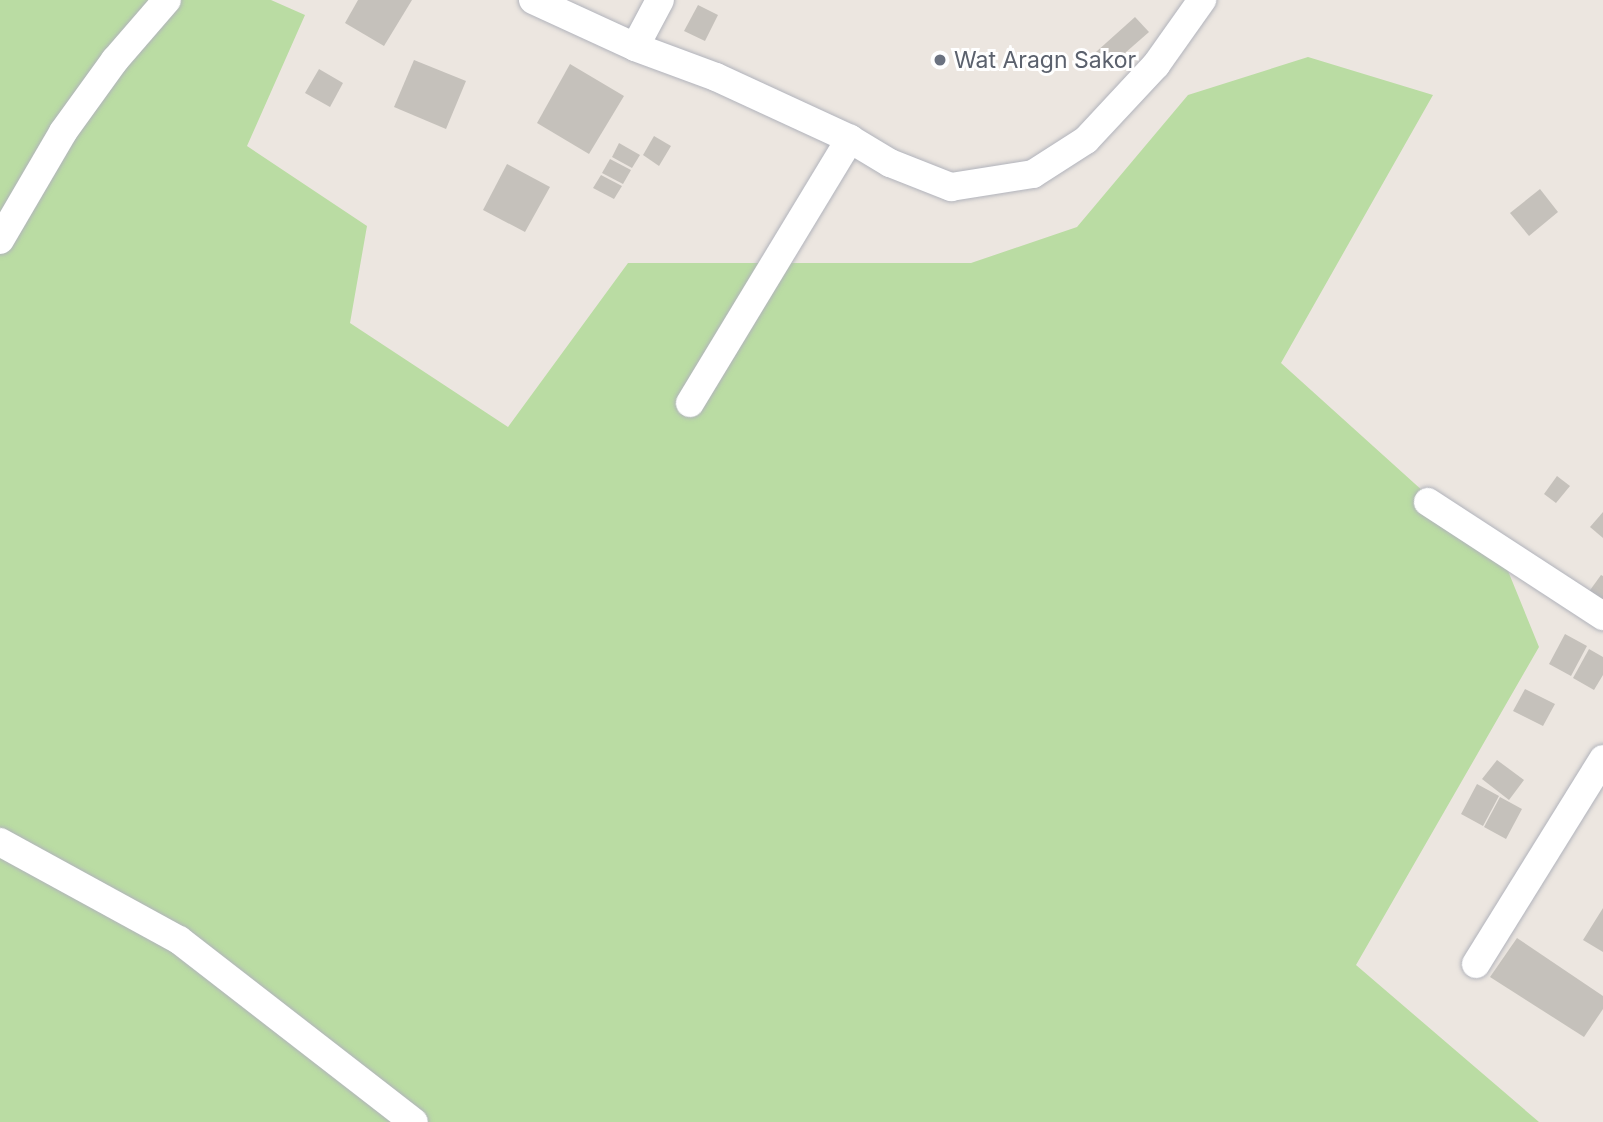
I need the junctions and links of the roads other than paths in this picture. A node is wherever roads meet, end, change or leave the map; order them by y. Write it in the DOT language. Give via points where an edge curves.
graph roads {
  1 [pos="167,0"];
  2 [pos="533,0"];
  3 [pos="660,0"];
  4 [pos="1202,0"];
  5 [pos="635,47"];
  6 [pos="850,139"];
  7 [pos="3,229"];
  8 [pos="690,403"];
  9 [pos="1428,502"];
  10 [pos="1603,616"];
  11 [pos="1603,759"];
  12 [pos="0,842"];
  13 [pos="1476,964"];
  14 [pos="414,1122"];
  1 -- 7 [label="street" via="115,60 63,132"];
  2 -- 5 [label="street"];
  3 -- 5 [label="street"];
  4 -- 6 [label="street" via="1156,65 1086,141 1033,174 951,187 890,163"];
  5 -- 6 [label="street" via="716,77"];
  6 -- 8 [label="street"];
  9 -- 10 [label="street"];
  11 -- 13 [label="street"];
  12 -- 14 [label="street" via="179,940"];
}
